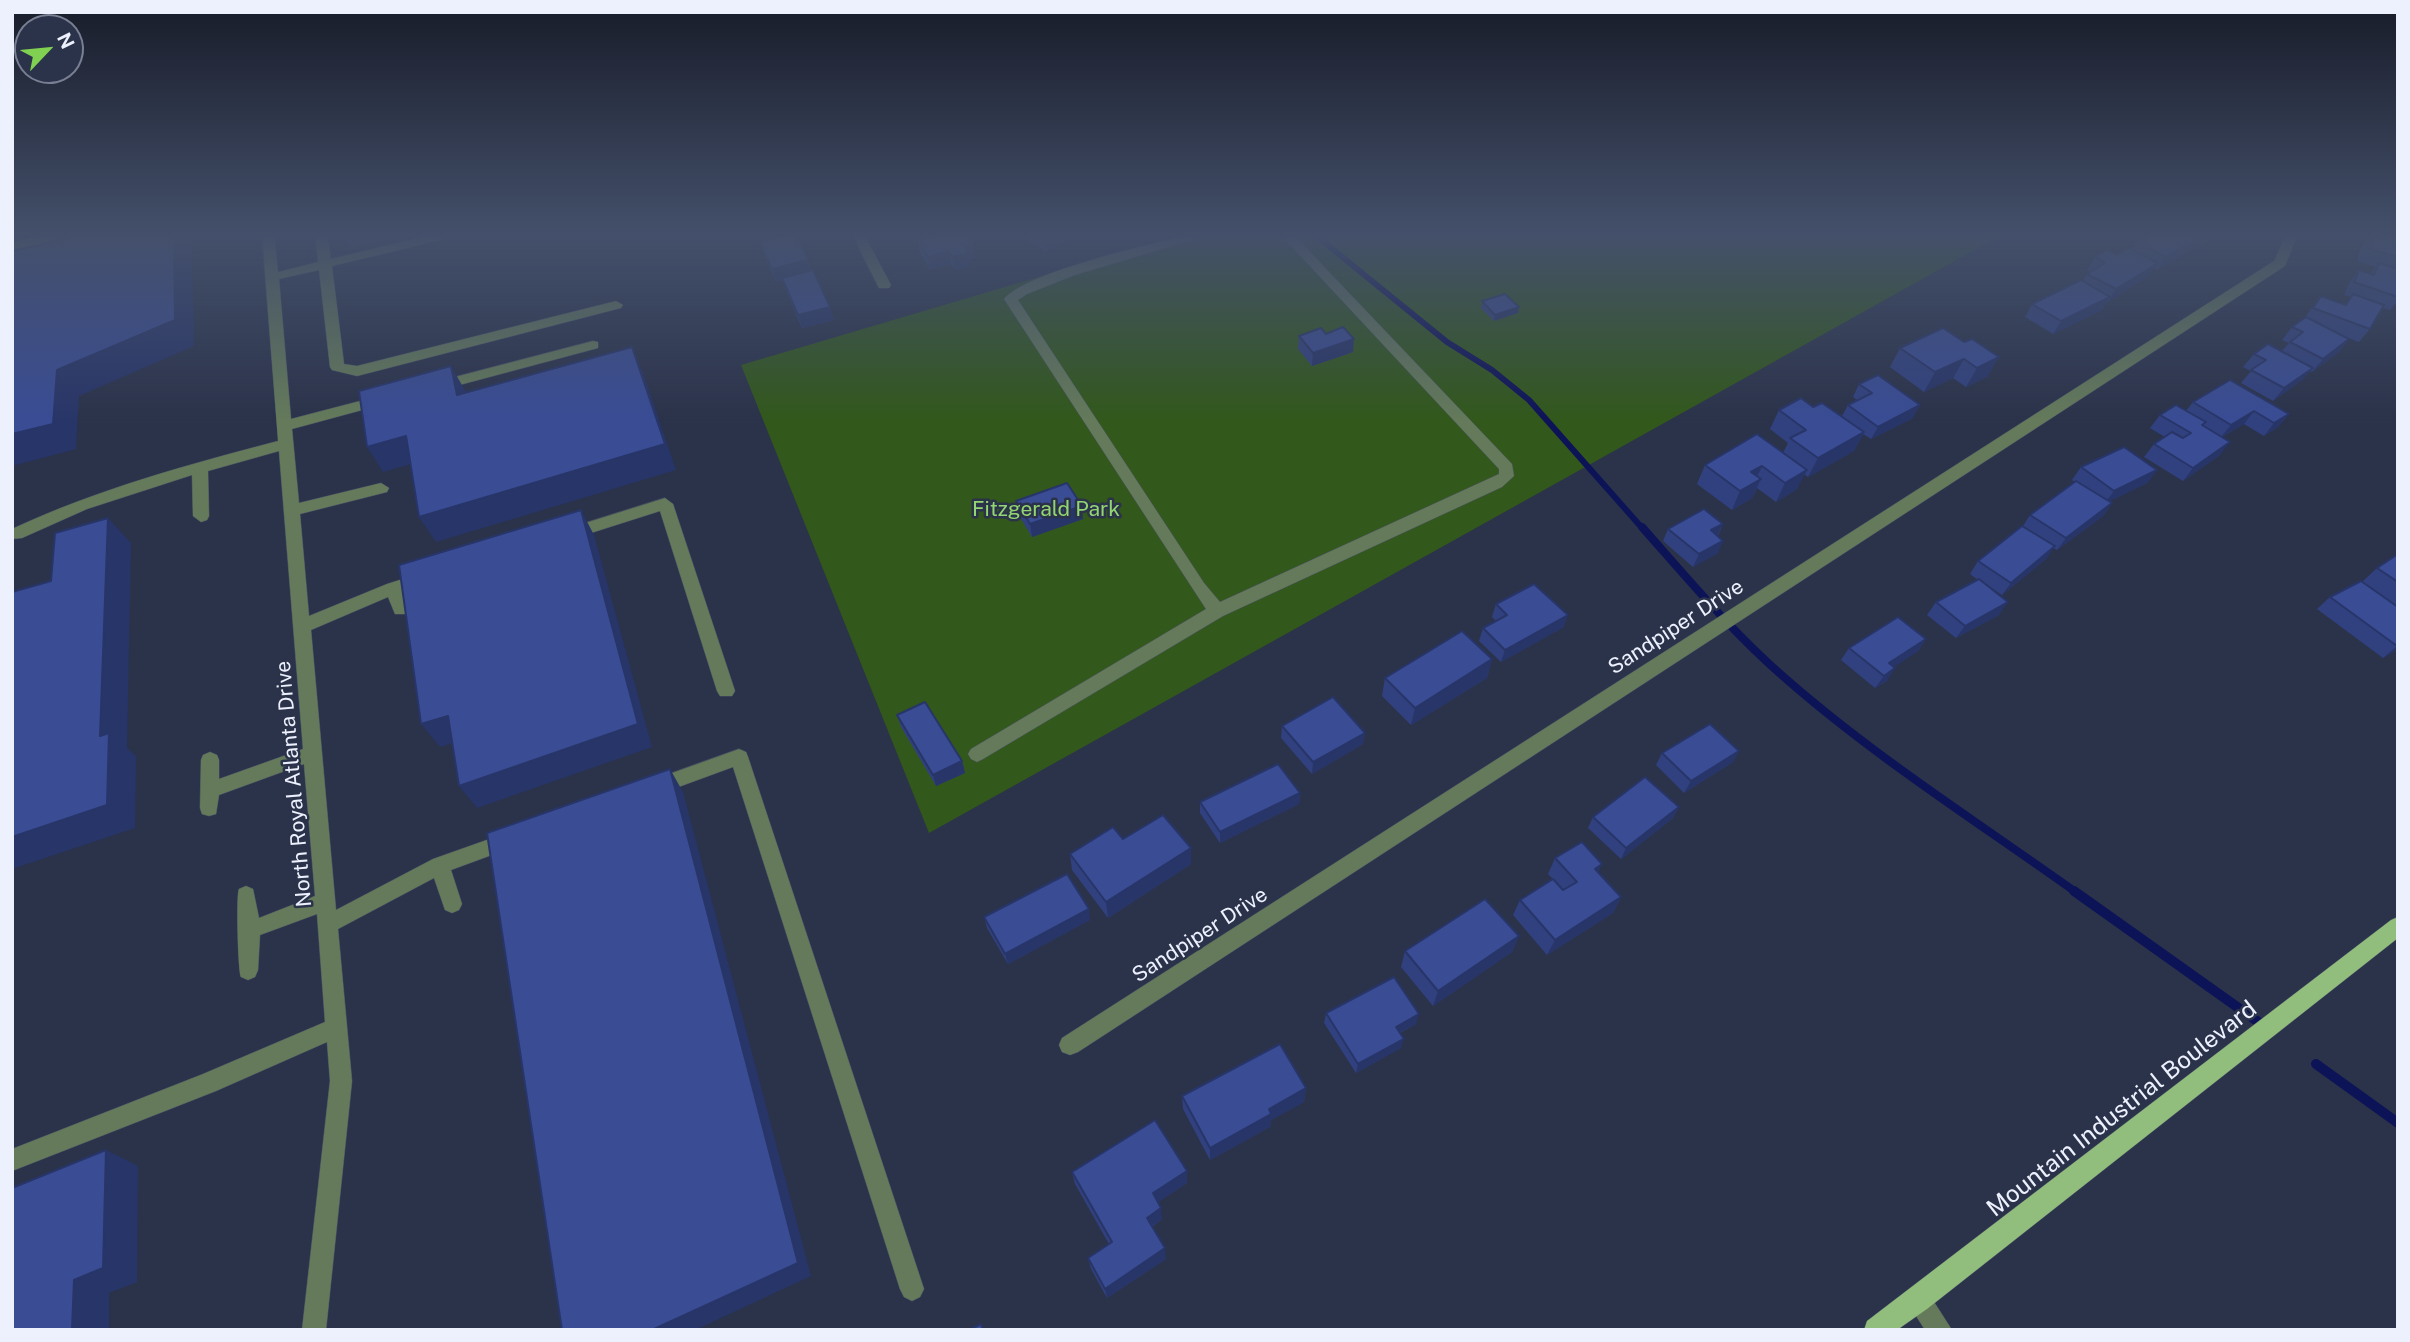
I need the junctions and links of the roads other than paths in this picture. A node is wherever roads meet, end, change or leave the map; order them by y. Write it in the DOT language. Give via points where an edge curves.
graph roads {
  1 [pos="274,297"];
  2 [pos="328,297"];
  3 [pos="1013,297"];
  4 [pos="1346,297"];
  5 [pos="2228,297"];
  6 [pos="615,305"];
  7 [pos="593,345"];
  8 [pos="419,391"];
  9 [pos="392,398"];
  10 [pos="286,435"];
  11 [pos="200,468"];
  12 [pos="381,488"];
  13 [pos="293,510"];
  14 [pos="201,516"];
  15 [pos="16,534"];
  16 [pos="549,540"];
  17 [pos="445,572"];
  18 [pos="393,588"];
  19 [pos="401,609"];
  20 [pos="1217,611"];
  21 [pos="303,626"];
  22 [pos="726,691"];
  23 [pos="314,753"];
  24 [pos="977,754"];
  25 [pos="210,760"];
  26 [pos="635,794"];
  27 [pos="531,832"];
  28 [pos="440,865"];
  29 [pos="246,895"];
  30 [pos="327,901"];
  31 [pos="452,904"];
  32 [pos="328,924"];
  33 [pos="2398,926"];
  34 [pos="250,930"];
  35 [pos="248,970"];
  36 [pos="337,1027"];
  37 [pos="1070,1045"];
  38 [pos="12,1160"];
  39 [pos="912,1289"];
  40 [pos="1918,1300"];
  41 [pos="314,1330"];
  42 [pos="1876,1330"];
  43 [pos="1940,1330"];
  1 -- 10 [label="street, North Royal Atlanta Drive"];
  2 -- 6 [label="street" via="337,367 357,371"];
  3 -- 20 [label="street"];
  4 -- 20 [label="street" via="1507,468 1506,476"];
  5 -- 37 [label="street, Sandpiper Drive"];
  7 -- 8 [label="street"];
  9 -- 10 [label="street"];
  10 -- 11 [label="street"];
  10 -- 13 [label="street, North Royal Atlanta Drive"];
  11 -- 14 [label="street"];
  11 -- 15 [label="street" via="76,505"];
  12 -- 13 [label="street"];
  13 -- 21 [label="street, North Royal Atlanta Drive"];
  16 -- 22 [label="street" via="665,505"];
  17 -- 18 [label="street"];
  18 -- 19 [label="street"];
  18 -- 21 [label="street"];
  20 -- 24 [label="street"];
  21 -- 23 [label="street, North Royal Atlanta Drive"];
  23 -- 25 [label="street" via="209,799"];
  23 -- 30 [label="street, North Royal Atlanta Drive"];
  26 -- 39 [label="street" via="739,757"];
  27 -- 28 [label="street"];
  28 -- 31 [label="street"];
  28 -- 32 [label="street"];
  29 -- 34 [label="street"];
  30 -- 32 [label="street, North Royal Atlanta Drive"];
  30 -- 34 [label="street"];
  32 -- 36 [label="street, North Royal Atlanta Drive"];
  33 -- 40 [label="main road, Mountain Industrial Boulevard"];
  34 -- 35 [label="street"];
  36 -- 38 [label="street"];
  36 -- 41 [label="street, North Royal Atlanta Drive" via="341,1081"];
  40 -- 42 [label="main road, Mountain Industrial Boulevard"];
  40 -- 43 [label="street"];
}
